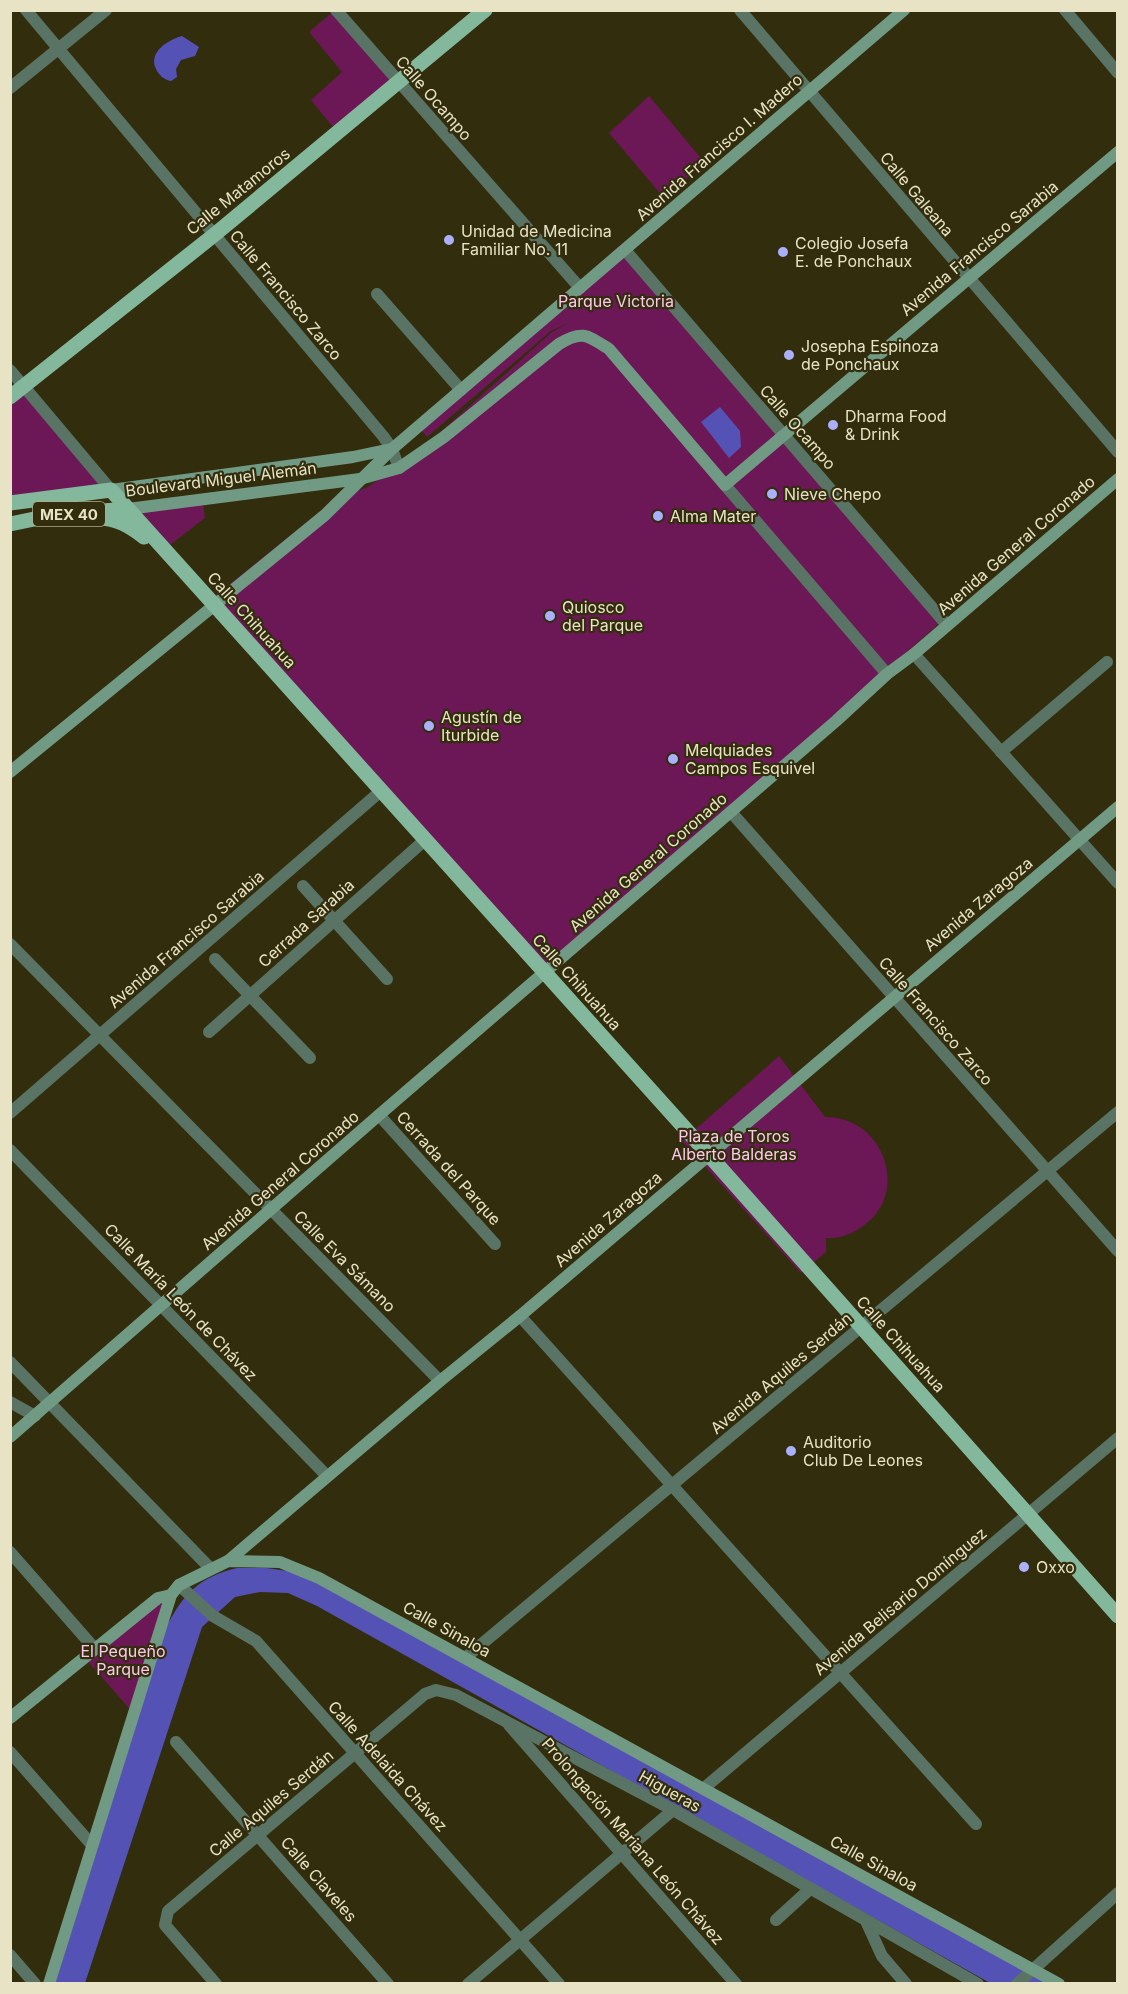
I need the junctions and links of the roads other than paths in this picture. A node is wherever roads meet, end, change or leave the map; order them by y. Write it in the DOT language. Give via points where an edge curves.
graph roads {
  1 [pos="26,10"];
  2 [pos="106,10"];
  3 [pos="336,10"];
  4 [pos="485,10"];
  5 [pos="740,10"];
  6 [pos="904,10"];
  7 [pos="1065,10"];
  8 [pos="58,50"];
  9 [pos="1118,73"];
  10 [pos="399,82"];
  11 [pos="10,88"];
  12 [pos="809,92"];
  13 [pos="1118,152"];
  14 [pos="214,235"];
  15 [pos="625,250"];
  16 [pos="968,279"];
  17 [pos="580,288"];
  18 [pos="377,294"];
  19 [pos="10,370"];
  20 [pos="24,386"];
  21 [pos="461,390"];
  22 [pos="10,397"];
  23 [pos="784,436"];
  24 [pos="392,449"];
  25 [pos="1118,452"];
  26 [pos="399,468"];
  27 [pos="360,479"];
  28 [pos="1118,479"];
  29 [pos="726,485"];
  30 [pos="111,490"];
  31 [pos="10,502"];
  32 [pos="128,509"];
  33 [pos="54,515"];
  34 [pos="10,524"];
  35 [pos="158,544"];
  36 [pos="215,607"];
  37 [pos="947,625"];
  38 [pos="914,654"];
  39 [pos="1107,662"];
  40 [pos="887,674"];
  41 [pos="1001,752"];
  42 [pos="10,772"];
  43 [pos="382,790"];
  44 [pos="1118,807"];
  45 [pos="731,812"];
  46 [pos="426,839"];
  47 [pos="1079,840"];
  48 [pos="1118,883"];
  49 [pos="303,886"];
  50 [pos="334,921"];
  51 [pos="10,944"];
  52 [pos="215,959"];
  53 [pos="544,973"];
  54 [pos="387,979"];
  55 [pos="250,996"];
  56 [pos="894,997"];
  57 [pos="209,1032"];
  58 [pos="100,1035"];
  59 [pos="310,1058"];
  60 [pos="1118,1112"];
  61 [pos="10,1113"];
  62 [pos="379,1115"];
  63 [pos="10,1150"];
  64 [pos="708,1154"];
  65 [pos="1047,1171"];
  66 [pos="271,1209"];
  67 [pos="495,1244"];
  68 [pos="1118,1251"];
  69 [pos="161,1305"];
  70 [pos="520,1316"];
  71 [pos="861,1327"];
  72 [pos="10,1362"];
  73 [pos="440,1381"];
  74 [pos="10,1402"];
  75 [pos="50,1403"];
  76 [pos="35,1416"];
  77 [pos="10,1437"];
  78 [pos="1118,1438"];
  79 [pos="327,1476"];
  80 [pos="672,1485"];
  81 [pos="1027,1515"];
  82 [pos="10,1552"];
  83 [pos="228,1561"];
  84 [pos="210,1568"];
  85 [pos="179,1591"];
  86 [pos="1118,1616"];
  87 [pos="95,1649"];
  88 [pos="465,1658"];
  89 [pos="840,1673"];
  90 [pos="456,1695"];
  91 [pos="10,1718"];
  92 [pos="505,1720"];
  93 [pos="176,1742"];
  94 [pos="10,1752"];
  95 [pos="355,1753"];
  96 [pos="703,1789"];
  97 [pos="673,1810"];
  98 [pos="976,1824"];
  99 [pos="258,1835"];
  100 [pos="92,1845"];
  101 [pos="622,1853"];
  102 [pos="810,1889"];
  103 [pos="1118,1893"];
  104 [pos="776,1920"];
  105 [pos="866,1922"];
  106 [pos="520,1940"];
  107 [pos="10,1955"];
  108 [pos="1029,1972"];
  109 [pos="35,1983"];
  110 [pos="49,1983"];
  111 [pos="216,1983"];
  112 [pos="388,1983"];
  113 [pos="468,1983"];
  114 [pos="559,1983"];
  115 [pos="736,1983"];
  116 [pos="906,1983"];
  117 [pos="978,1983"];
  118 [pos="1017,1983"];
  119 [pos="1059,1983"];
  1 -- 8 [label="street, Calle Francisco Zarco"];
  2 -- 8 [label="street"];
  3 -- 10 [label="street, Calle Ocampo"];
  4 -- 10 [label="main road, Calle Matamoros"];
  5 -- 12 [label="street, Calle Galeana"];
  6 -- 12 [label="street, Avenida Francisco I. Madero / MEX 40"];
  7 -- 9 [label="street"];
  8 -- 11 [label="street"];
  8 -- 14 [label="street, Calle Francisco Zarco"];
  10 -- 14 [label="main road, Calle Matamoros"];
  10 -- 17 [label="street, Calle Ocampo"];
  12 -- 15 [label="street, Avenida Francisco I. Madero / MEX 40"];
  12 -- 16 [label="street, Calle Galeana"];
  13 -- 16 [label="street, Avenida Francisco Sarabia"];
  14 -- 20 [label="main road, Calle Matamoros"];
  14 -- 24 [label="street, Calle Francisco Zarco"];
  15 -- 17 [label="street, Avenida Francisco I. Madero / MEX 40"];
  15 -- 23 [label="street, Calle Ocampo"];
  16 -- 23 [label="street, Avenida Francisco Sarabia"];
  16 -- 25 [label="street, Calle Galeana"];
  17 -- 21 [label="street, Avenida Francisco I. Madero / MEX 40"];
  18 -- 21 [label="street"];
  19 -- 20 [label="street, Calle Chihuahua"];
  20 -- 22 [label="main road, Calle Matamoros"];
  20 -- 30 [label="street, Calle Chihuahua"];
  21 -- 24 [label="street, Avenida Francisco I. Madero / MEX 40"];
  23 -- 29 [label="street, Avenida Francisco Sarabia"];
  23 -- 37 [label="street, Calle Ocampo"];
  24 -- 26 [label="street, Calle Francisco Zarco"];
  24 -- 27 [label="street, Avenida Francisco I. Madero"];
  24 -- 30 [label="street, Boulevard Miguel Alemán / MEX 40"];
  26 -- 27 [label="street, Boulevard Miguel Alemán / MEX 40"];
  26 -- 29 [label="street, MEX 40" via="444,437 559,344 577,335 609,349"];
  27 -- 32 [label="street, Boulevard Miguel Alemán / MEX 40"];
  27 -- 36 [label="street, Avenida Francisco I. Madero" via="325,515"];
  28 -- 37 [label="street, Avenida General Coronado"];
  29 -- 40 [label="street"];
  30 -- 31 [label="main road, Boulevard Miguel Alemán / MEX 40"];
  30 -- 32 [label="main road, Calle Chihuahua"];
  32 -- 33 [label="main road, Boulevard Miguel Alemán / MEX 40"];
  32 -- 35 [label="main road, Calle Chihuahua"];
  33 -- 34 [label="main road, Boulevard Miguel Alemán / MEX 40"];
  33 -- 35 [label="main road" via="70,520 113,519"];
  35 -- 36 [label="main road, Calle Chihuahua"];
  36 -- 42 [label="street, Avenida Francisco I. Madero"];
  36 -- 43 [label="main road, Calle Chihuahua"];
  37 -- 38 [label="street, Avenida General Coronado"];
  38 -- 40 [label="street, Avenida General Coronado"];
  38 -- 41 [label="street"];
  39 -- 41 [label="street"];
  40 -- 45 [label="street, Avenida General Coronado"];
  41 -- 47 [label="street"];
  43 -- 46 [label="main road, Calle Chihuahua"];
  43 -- 58 [label="street, Avenida Francisco Sarabia"];
  44 -- 47 [label="street, Avenida Zaragoza"];
  45 -- 53 [label="street, Avenida General Coronado"];
  45 -- 56 [label="street, Calle Francisco Zarco"];
  46 -- 50 [label="street, Cerrada Sarabia"];
  46 -- 53 [label="main road, Calle Chihuahua"];
  47 -- 48 [label="street"];
  47 -- 56 [label="street, Avenida Zaragoza"];
  49 -- 50 [label="street"];
  50 -- 54 [label="street"];
  50 -- 55 [label="street, Cerrada Sarabia"];
  51 -- 58 [label="street, Calle Eva Sámano"];
  52 -- 55 [label="street"];
  53 -- 62 [label="street, Avenida General Coronado"];
  53 -- 64 [label="main road, Calle Chihuahua"];
  55 -- 57 [label="street, Cerrada Sarabia"];
  55 -- 59 [label="street"];
  56 -- 64 [label="street, Avenida Zaragoza"];
  56 -- 65 [label="street, Calle Francisco Zarco"];
  58 -- 61 [label="street, Avenida Francisco Sarabia"];
  58 -- 66 [label="street, Calle Eva Sámano"];
  60 -- 65 [label="street, Avenida Aquiles Serdán"];
  62 -- 66 [label="street, Avenida General Coronado"];
  62 -- 67 [label="street, Cerrada del Parque"];
  63 -- 69 [label="street, Calle María León de Chávez"];
  64 -- 70 [label="street, Avenida Zaragoza"];
  64 -- 71 [label="main road, Calle Chihuahua"];
  65 -- 68 [label="street, Calle Francisco Zarco"];
  65 -- 71 [label="street, Avenida Aquiles Serdán"];
  66 -- 69 [label="street, Avenida General Coronado"];
  66 -- 73 [label="street, Calle Eva Sámano"];
  69 -- 75 [label="street, Avenida General Coronado"];
  69 -- 79 [label="street, Calle María León de Chávez"];
  70 -- 73 [label="street, Avenida Zaragoza"];
  70 -- 80 [label="street"];
  71 -- 80 [label="street, Avenida Aquiles Serdán"];
  71 -- 81 [label="main road, Calle Chihuahua"];
  72 -- 75 [label="street"];
  73 -- 79 [label="street, Avenida Zaragoza"];
  74 -- 76 [label="street"];
  75 -- 76 [label="street, Avenida General Coronado"];
  75 -- 84 [label="street"];
  76 -- 77 [label="street, Avenida General Coronado"];
  78 -- 81 [label="street, Avenida Belisario Domínguez"];
  79 -- 83 [label="street, Avenida Zaragoza"];
  80 -- 88 [label="street, Avenida Aquiles Serdán"];
  80 -- 89 [label="street"];
  81 -- 86 [label="main road, Calle Chihuahua"];
  81 -- 89 [label="street, Avenida Belisario Domínguez"];
  82 -- 87 [label="street"];
  83 -- 84 [label="street, Calle Sinaloa"];
  83 -- 88 [label="street, Calle Sinaloa" via="280,1562 319,1578"];
  84 -- 85 [label="street, Calle Sinaloa"];
  85 -- 87 [label="street" via="158,1598"];
  85 -- 95 [label="street, Calle Adelaida Chávez" via="256,1641"];
  85 -- 100 [label="street"];
  87 -- 91 [label="street"];
  88 -- 96 [label="street, Calle Sinaloa"];
  89 -- 96 [label="street, Avenida Belisario Domínguez"];
  89 -- 98 [label="street"];
  90 -- 92 [label="street, Higueras"];
  90 -- 95 [label="street, Calle Aquiles Serdán" via="436,1690 425,1694"];
  92 -- 97 [label="street, Higueras"];
  92 -- 101 [label="street, Prolongación Mariana León Chávez"];
  93 -- 99 [label="street, Calle Claveles"];
  94 -- 100 [label="street"];
  95 -- 99 [label="street, Calle Aquiles Serdán"];
  95 -- 106 [label="street, Calle Adelaida Chávez"];
  96 -- 108 [label="street, Calle Sinaloa"];
  97 -- 101 [label="street"];
  97 -- 102 [label="street, Higueras"];
  99 -- 111 [label="street, Calle Aquiles Serdán" via="168,1911 165,1925"];
  99 -- 112 [label="street, Calle Claveles"];
  100 -- 110 [label="street"];
  101 -- 106 [label="street"];
  101 -- 115 [label="street, Prolongación Mariana León Chávez"];
  102 -- 104 [label="street"];
  102 -- 105 [label="street, Higueras"];
  103 -- 108 [label="street"];
  105 -- 116 [label="street" via="882,1956"];
  105 -- 117 [label="street, Higueras"];
  106 -- 113 [label="street"];
  106 -- 114 [label="street, Calle Adelaida Chávez"];
  107 -- 109 [label="street"];
  108 -- 118 [label="street"];
  108 -- 119 [label="street, Calle Sinaloa"];
}
